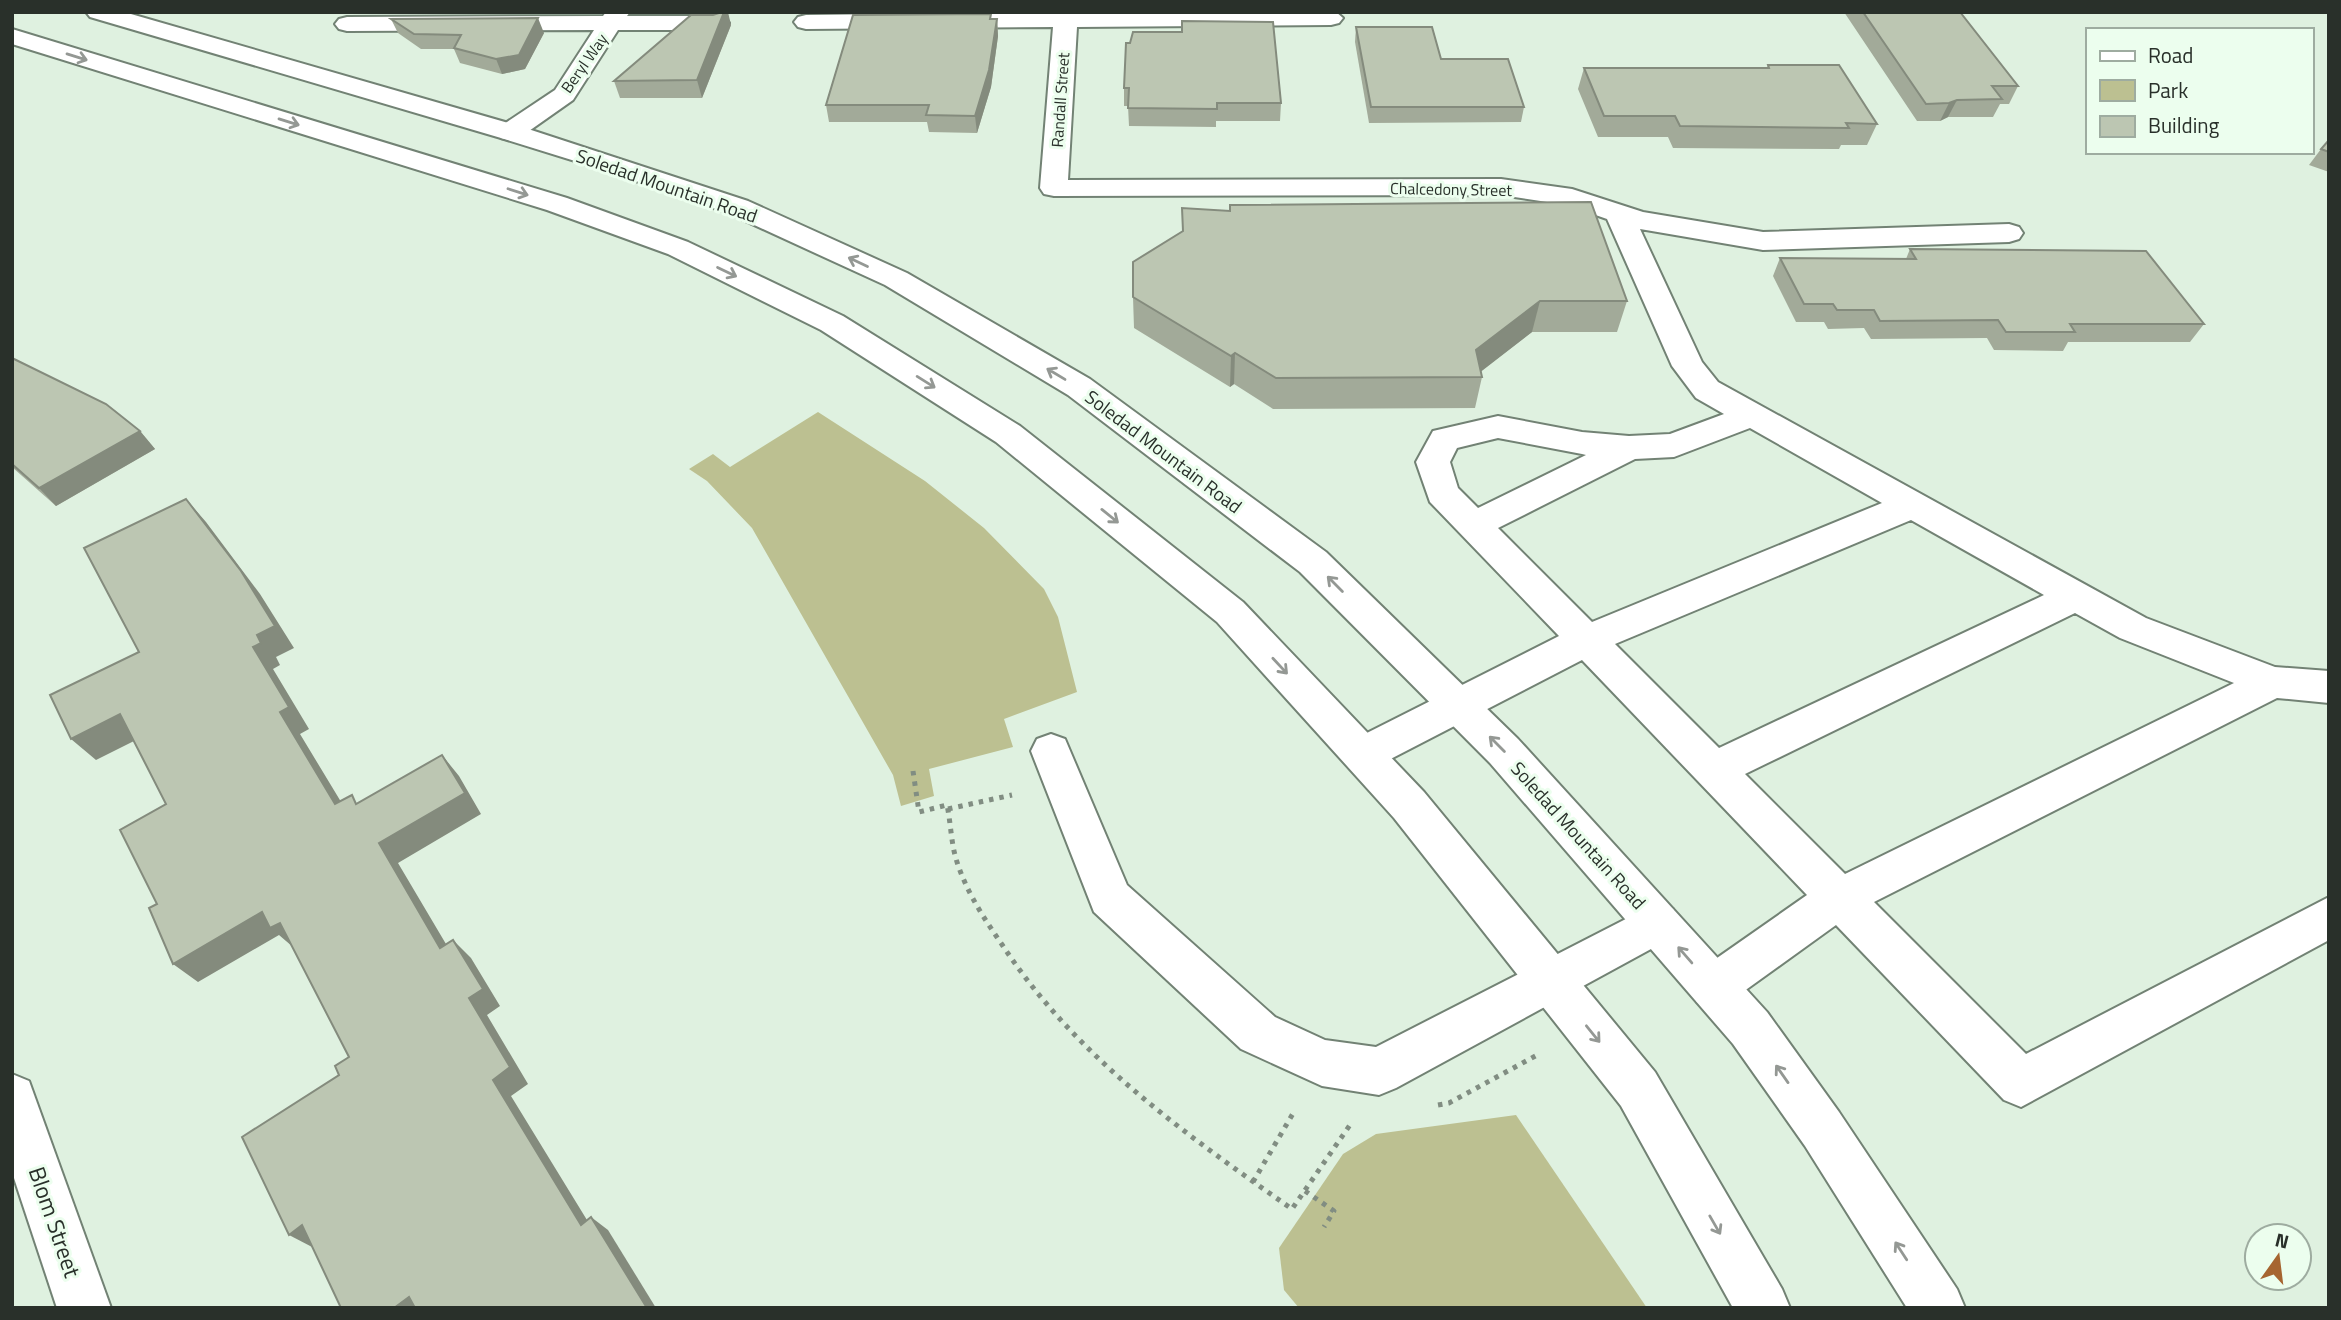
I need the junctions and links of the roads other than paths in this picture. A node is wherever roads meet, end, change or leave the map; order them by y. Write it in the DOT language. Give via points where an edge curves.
graph roads {
  1 [pos="98,12"];
  2 [pos="1065,17"];
  3 [pos="614,18"];
  4 [pos="1331,18"];
  5 [pos="806,22"];
  6 [pos="717,23"];
  7 [pos="347,24"];
  8 [pos="12,36"];
  9 [pos="482,152"];
  10 [pos="1054,188"];
  11 [pos="1619,214"];
  12 [pos="2009,233"];
  13 [pos="1752,415"];
  14 [pos="1629,448"];
  15 [pos="1912,505"];
  16 [pos="1473,525"];
  17 [pos="2076,596"];
  18 [pos="1586,640"];
  19 [pos="2273,682"];
  20 [pos="2329,687"];
  21 [pos="1458,705"];
  22 [pos="1363,754"];
  23 [pos="1058,767"];
  24 [pos="1713,770"];
  25 [pos="1839,898"];
  26 [pos="2329,917"];
  27 [pos="1657,923"];
  28 [pos="1551,980"];
  29 [pos="1713,987"];
  30 [pos="12,1097"];
  31 [pos="84,1308"];
  32 [pos="1763,1308"];
  33 [pos="1938,1308"];
  1 -- 9 [label="main road, Soledad Mountain Road"];
  2 -- 4 [label="main road"];
  2 -- 5 [label="main road"];
  2 -- 10 [label="main road, Randall Street"];
  3 -- 6 [label="main road"];
  3 -- 7 [label="main road"];
  3 -- 9 [label="main road, Beryl Way" via="564,95"];
  8 -- 9 [label="main road, Soledad Mountain Road, one-way"];
  21 -- 9 [label="main road, Soledad Mountain Road, one-way" via="1312,562 1079,387 896,279 738,206 614,164"];
  9 -- 22 [label="main road, Soledad Mountain Road, one-way" via="557,204 678,248 832,323 996,426 1230,612"];
  10 -- 11 [label="main road, Chalcedony Street" via="1501,187 1572,197"];
  11 -- 12 [label="main road, Chalcedony Street" via="1763,241"];
  11 -- 13 [label="main road" via="1688,366 1707,390"];
  13 -- 14 [label="main road" via="1674,444"];
  13 -- 15 [label="main road"];
  14 -- 16 [label="main road"];
  14 -- 16 [label="main road" via="1498,427 1446,439 1433,462 1442,493"];
  15 -- 17 [label="main road"];
  15 -- 18 [label="main road"];
  16 -- 18 [label="main road"];
  17 -- 19 [label="main road" via="2133,628"];
  17 -- 24 [label="main road"];
  18 -- 21 [label="main road"];
  18 -- 24 [label="main road"];
  19 -- 20 [label="main road"];
  19 -- 25 [label="main road"];
  21 -- 22 [label="main road"];
  27 -- 21 [label="main road, Soledad Mountain Road, one-way"];
  22 -- 28 [label="main road, Soledad Mountain Road"];
  23 -- 28 [label="main road" via="1110,898 1258,1033 1322,1063 1379,1071"];
  24 -- 25 [label="main road"];
  25 -- 26 [label="main road" via="2021,1083"];
  25 -- 29 [label="main road"];
  27 -- 28 [label="main road"];
  29 -- 27 [label="main road, Soledad Mountain Road, one-way"];
  28 -- 32 [label="main road, Soledad Mountain Road, one-way" via="1638,1089"];
  33 -- 29 [label="main road, Soledad Mountain Road, one-way" via="1822,1129 1750,1028"];
  30 -- 31 [label="main road, Blom Street"];
}
